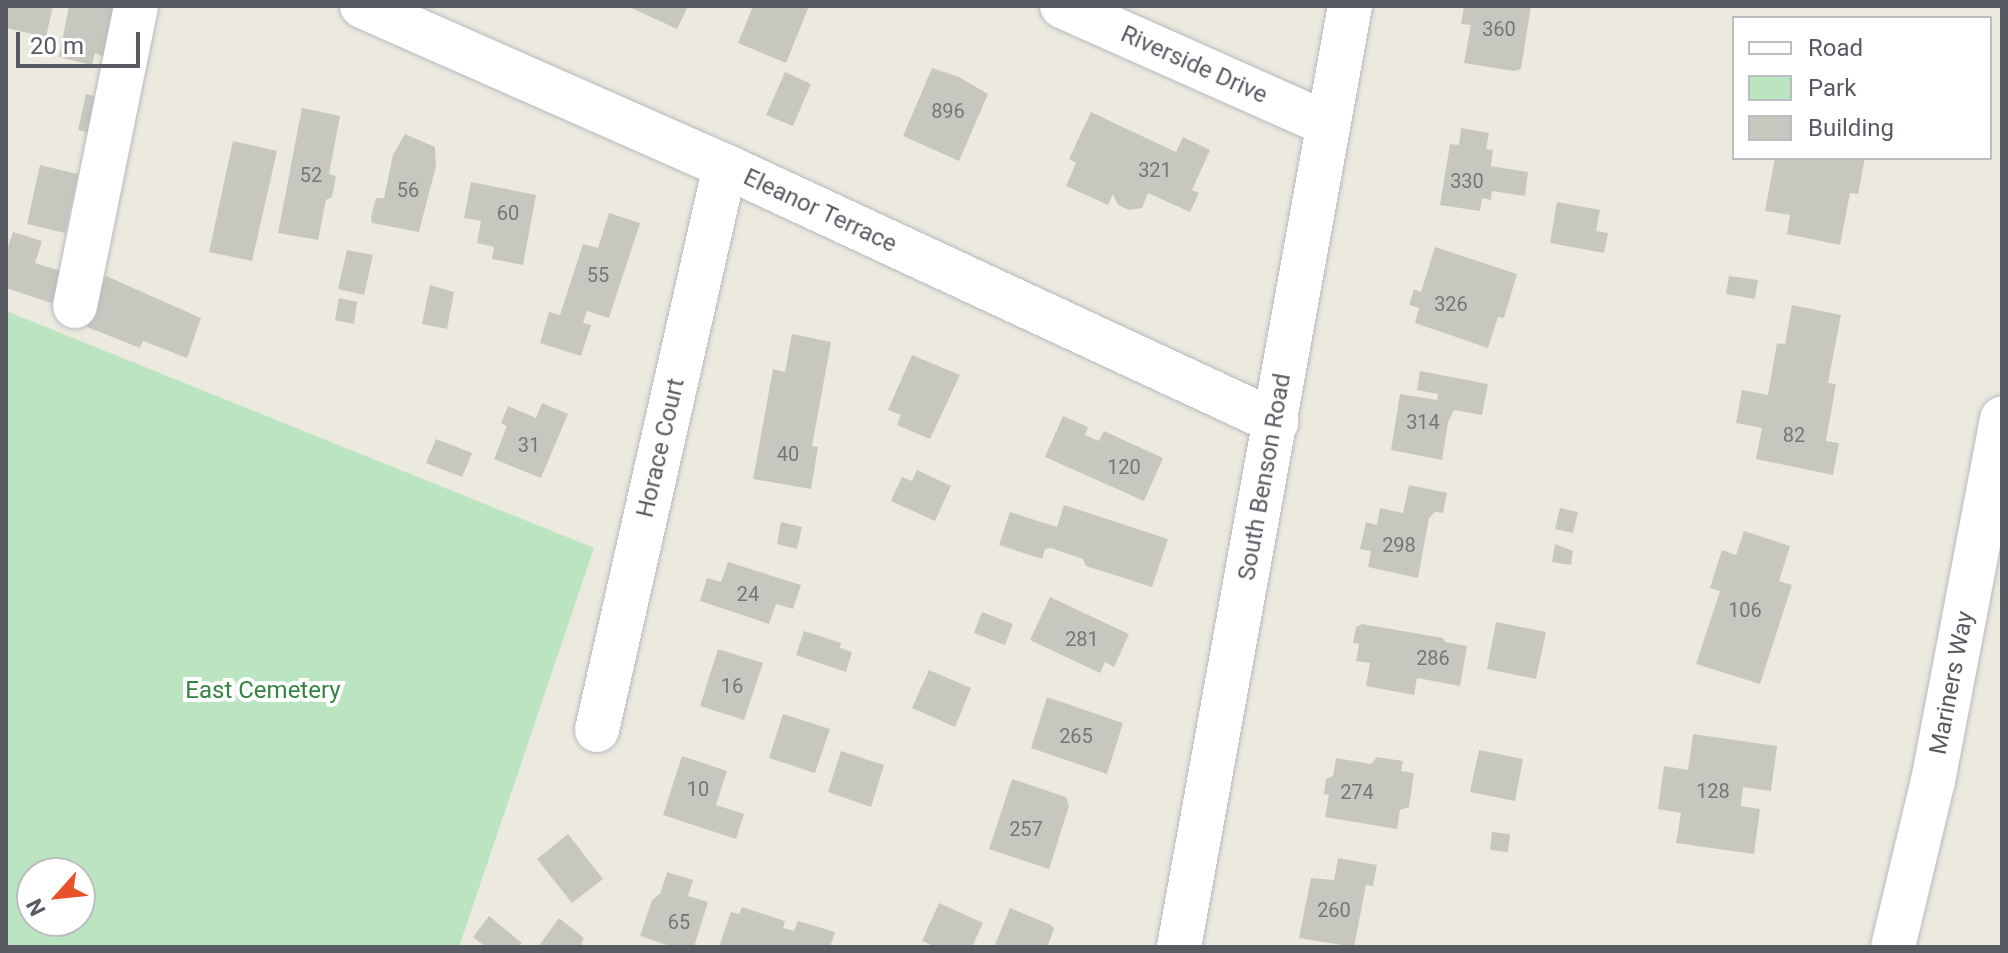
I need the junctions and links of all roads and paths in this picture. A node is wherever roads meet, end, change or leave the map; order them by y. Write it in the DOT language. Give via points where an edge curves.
graph roads {
  1 [pos="136,6"];
  2 [pos="362,6"];
  3 [pos="1062,6"];
  4 [pos="1350,6"];
  5 [pos="1327,124"];
  6 [pos="725,166"];
  7 [pos="75,306"];
  8 [pos="2002,418"];
  9 [pos="1276,422"];
  10 [pos="597,730"];
  11 [pos="1179,947"];
  12 [pos="1893,947"];
  1 -- 7 [label="street"];
  2 -- 6 [label="street, Eleanor Terrace"];
  3 -- 5 [label="street, Riverside Drive"];
  4 -- 5 [label="street, South Benson Road"];
  5 -- 9 [label="street, South Benson Road"];
  6 -- 9 [label="street, Eleanor Terrace"];
  6 -- 10 [label="street, Horace Court"];
  8 -- 12 [label="street, Mariners Way" via="1933,781"];
  9 -- 11 [label="street, South Benson Road"];
}
